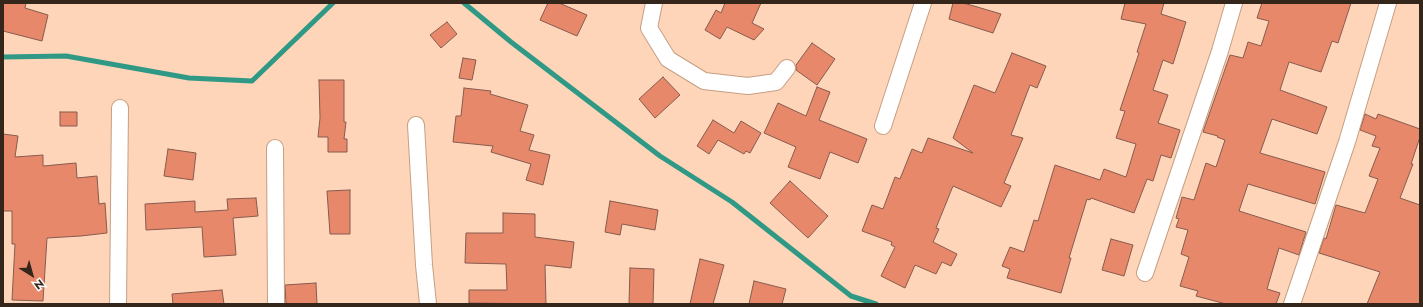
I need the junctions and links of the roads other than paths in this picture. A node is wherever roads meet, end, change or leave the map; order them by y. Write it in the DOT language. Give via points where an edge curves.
graph roads {
  1 [pos="654,3"];
  2 [pos="923,3"];
  3 [pos="1234,3"];
  4 [pos="1388,3"];
  5 [pos="786,68"];
  6 [pos="120,108"];
  7 [pos="416,126"];
  8 [pos="884,126"];
  9 [pos="275,148"];
  10 [pos="1145,273"];
  11 [pos="118,304"];
  12 [pos="276,304"];
  13 [pos="428,304"];
  14 [pos="1292,304"];
  1 -- 5 [label="street" via="649,28 668,60 704,81 748,86 776,82"];
  2 -- 8 [label="street"];
  3 -- 10 [label="street"];
  4 -- 14 [label="street" via="1347,142"];
  6 -- 11 [label="street"];
  7 -- 13 [label="street"];
  9 -- 12 [label="street"];
}
